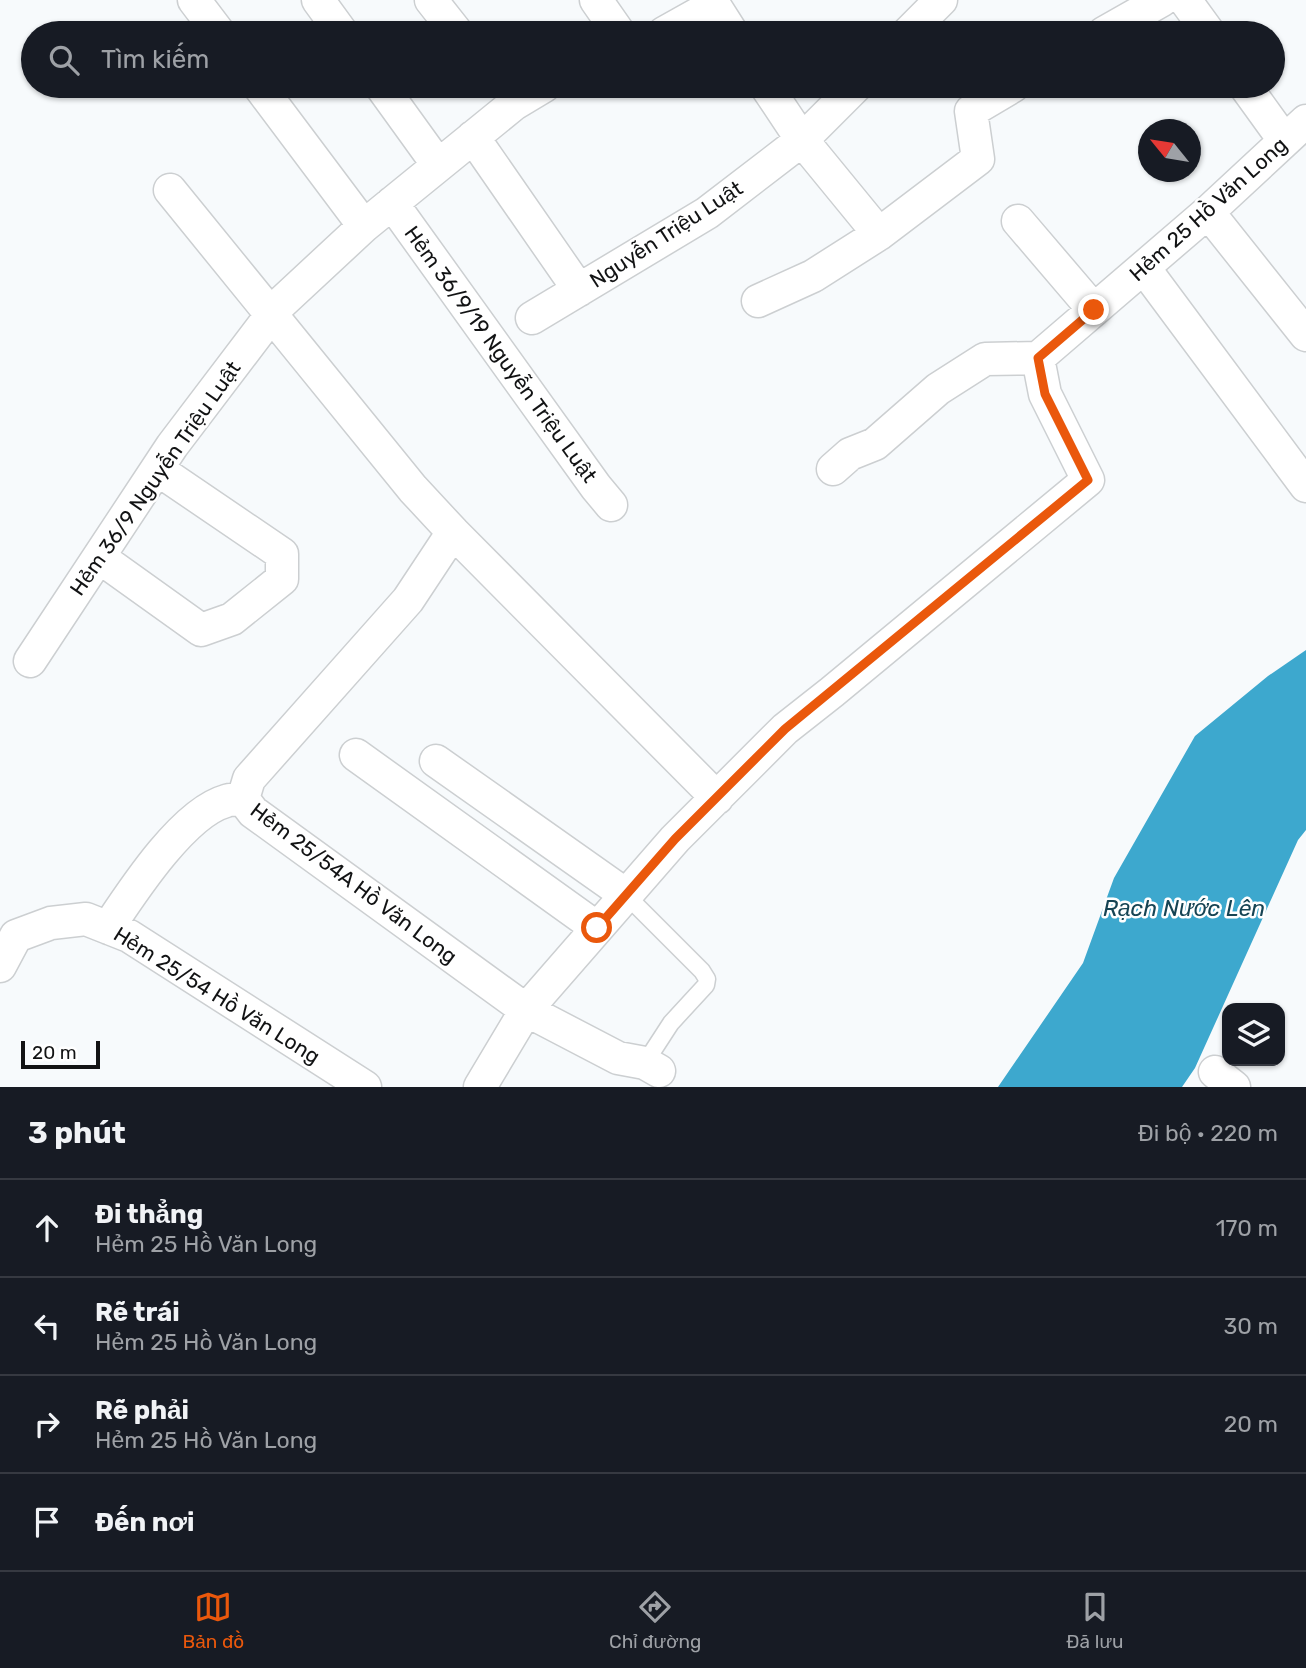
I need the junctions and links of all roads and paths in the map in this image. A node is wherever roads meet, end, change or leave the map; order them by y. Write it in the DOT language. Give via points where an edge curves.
graph roads {
  1 [pos="194,0"];
  2 [pos="318,0"];
  3 [pos="431,0"];
  4 [pos="596,0"];
  5 [pos="941,0"];
  6 [pos="1162,0"];
  7 [pos="1185,0"];
  8 [pos="712,2"];
  9 [pos="210,21"];
  10 [pos="333,21"];
  11 [pos="448,21"];
  12 [pos="611,21"];
  13 [pos="683,21"];
  14 [pos="724,21"];
  15 [pos="920,21"];
  16 [pos="1125,21"];
  17 [pos="1200,21"];
  18 [pos="268,98"];
  19 [pos="390,98"];
  20 [pos="504,98"];
  21 [pos="774,98"];
  22 [pos="844,98"];
  23 [pos="993,98"];
  24 [pos="1258,98"];
  25 [pos="1295,131"];
  26 [pos="473,137"];
  27 [pos="802,140"];
  28 [pos="438,165"];
  29 [pos="170,190"];
  30 [pos="392,203"];
  31 [pos="1208,212"];
  32 [pos="1018,221"];
  33 [pos="364,226"];
  34 [pos="879,234"];
  35 [pos="1144,268"];
  36 [pos="579,290"];
  37 [pos="758,301"];
  38 [pos="1094,310"];
  39 [pos="272,313"];
  40 [pos="532,318"];
  41 [pos="1306,335"];
  42 [pos="1038,358"];
  43 [pos="833,469"];
  44 [pos="158,470"];
  45 [pos="1306,486"];
  46 [pos="611,505"];
  47 [pos="453,532"];
  48 [pos="99,557"];
  49 [pos="30,661"];
  50 [pos="356,755"];
  51 [pos="436,761"];
  52 [pos="716,798"];
  53 [pos="243,799"];
  54 [pos="626,895"];
  55 [pos="108,928"];
  56 [pos="597,928"];
  57 [pos="0,966"];
  58 [pos="526,1010"];
  59 [pos="652,1067"];
  60 [pos="365,1087"];
  61 [pos="480,1087"];
  1 -- 9 [label="street"];
  2 -- 10 [label="street"];
  3 -- 11 [label="street"];
  4 -- 12 [label="street"];
  5 -- 15 [label="street"];
  6 -- 16 [label="street"];
  7 -- 17 [label="street"];
  8 -- 13 [label="street"];
  8 -- 14 [label="street"];
  18 -- 33 [label="street"];
  19 -- 28 [label="street"];
  20 -- 26 [label="street, Hẻm 36/9 Nguyễn Triệu Luật"];
  21 -- 27 [label="street"];
  22 -- 27 [label="street, Nguyễn Triệu Luật"];
  23 -- 34 [label="street" via="971,111 978,159"];
  24 -- 25 [label="street"];
  25 -- 31 [label="street, Hẻm 25 Hồ Văn Long"];
  26 -- 28 [label="street, Hẻm 36/9 Nguyễn Triệu Luật"];
  26 -- 36 [label="street"];
  27 -- 34 [label="street"];
  27 -- 36 [label="street, Nguyễn Triệu Luật" via="707,213"];
  28 -- 30 [label="street, Hẻm 36/9 Nguyễn Triệu Luật"];
  29 -- 39 [label="street"];
  30 -- 33 [label="street, Hẻm 36/9 Nguyễn Triệu Luật"];
  30 -- 46 [label="street, Hẻm 36/9/19 Nguyễn Triệu Luật"];
  31 -- 35 [label="street, Hẻm 25 Hồ Văn Long"];
  31 -- 41 [label="street"];
  32 -- 38 [label="street"];
  33 -- 39 [label="street, Hẻm 36/9 Nguyễn Triệu Luật"];
  34 -- 37 [label="street" via="813,276"];
  35 -- 38 [label="street, Hẻm 25 Hồ Văn Long"];
  35 -- 45 [label="street"];
  36 -- 40 [label="street, Nguyễn Triệu Luật"];
  38 -- 42 [label="street, Hẻm 25 Hồ Văn Long"];
  39 -- 44 [label="street, Hẻm 36/9 Nguyễn Triệu Luật"];
  39 -- 47 [label="street"];
  42 -- 43 [label="street" via="985,359 938,389 876,444 850,454"];
  42 -- 52 [label="street" via="1045,394 1088,480 785,729"];
  44 -- 48 [label="street, Hẻm 36/9 Nguyễn Triệu Luật"];
  44 -- 48 [label="street" via="282,554 282,579 232,619 201,630"];
  47 -- 52 [label="street"];
  47 -- 53 [label="street, Hẻm 25/54A Hồ Văn Long" via="397,613 249,779"];
  48 -- 49 [label="street, Hẻm 36/9 Nguyễn Triệu Luật"];
  50 -- 56 [label="street"];
  51 -- 54 [label="street"];
  52 -- 54 [label="street"];
  53 -- 55 [label="street" via="226,801 201,814 147,870"];
  53 -- 58 [label="street, Hẻm 25/54A Hồ Văn Long" via="253,812"];
  54 -- 56 [label="street"];
  54 -- 59 [label="lane" via="707,979 671,1023"];
  55 -- 57 [label="street, Hẻm 25/54 Hồ Văn Long" via="86,919 51,923 16,936"];
  55 -- 60 [label="street, Hẻm 25/54 Hồ Văn Long" via="129,936"];
  56 -- 58 [label="street"];
  58 -- 59 [label="street, Hẻm 25/54A Hồ Văn Long" via="618,1058"];
  58 -- 61 [label="street"];
}
